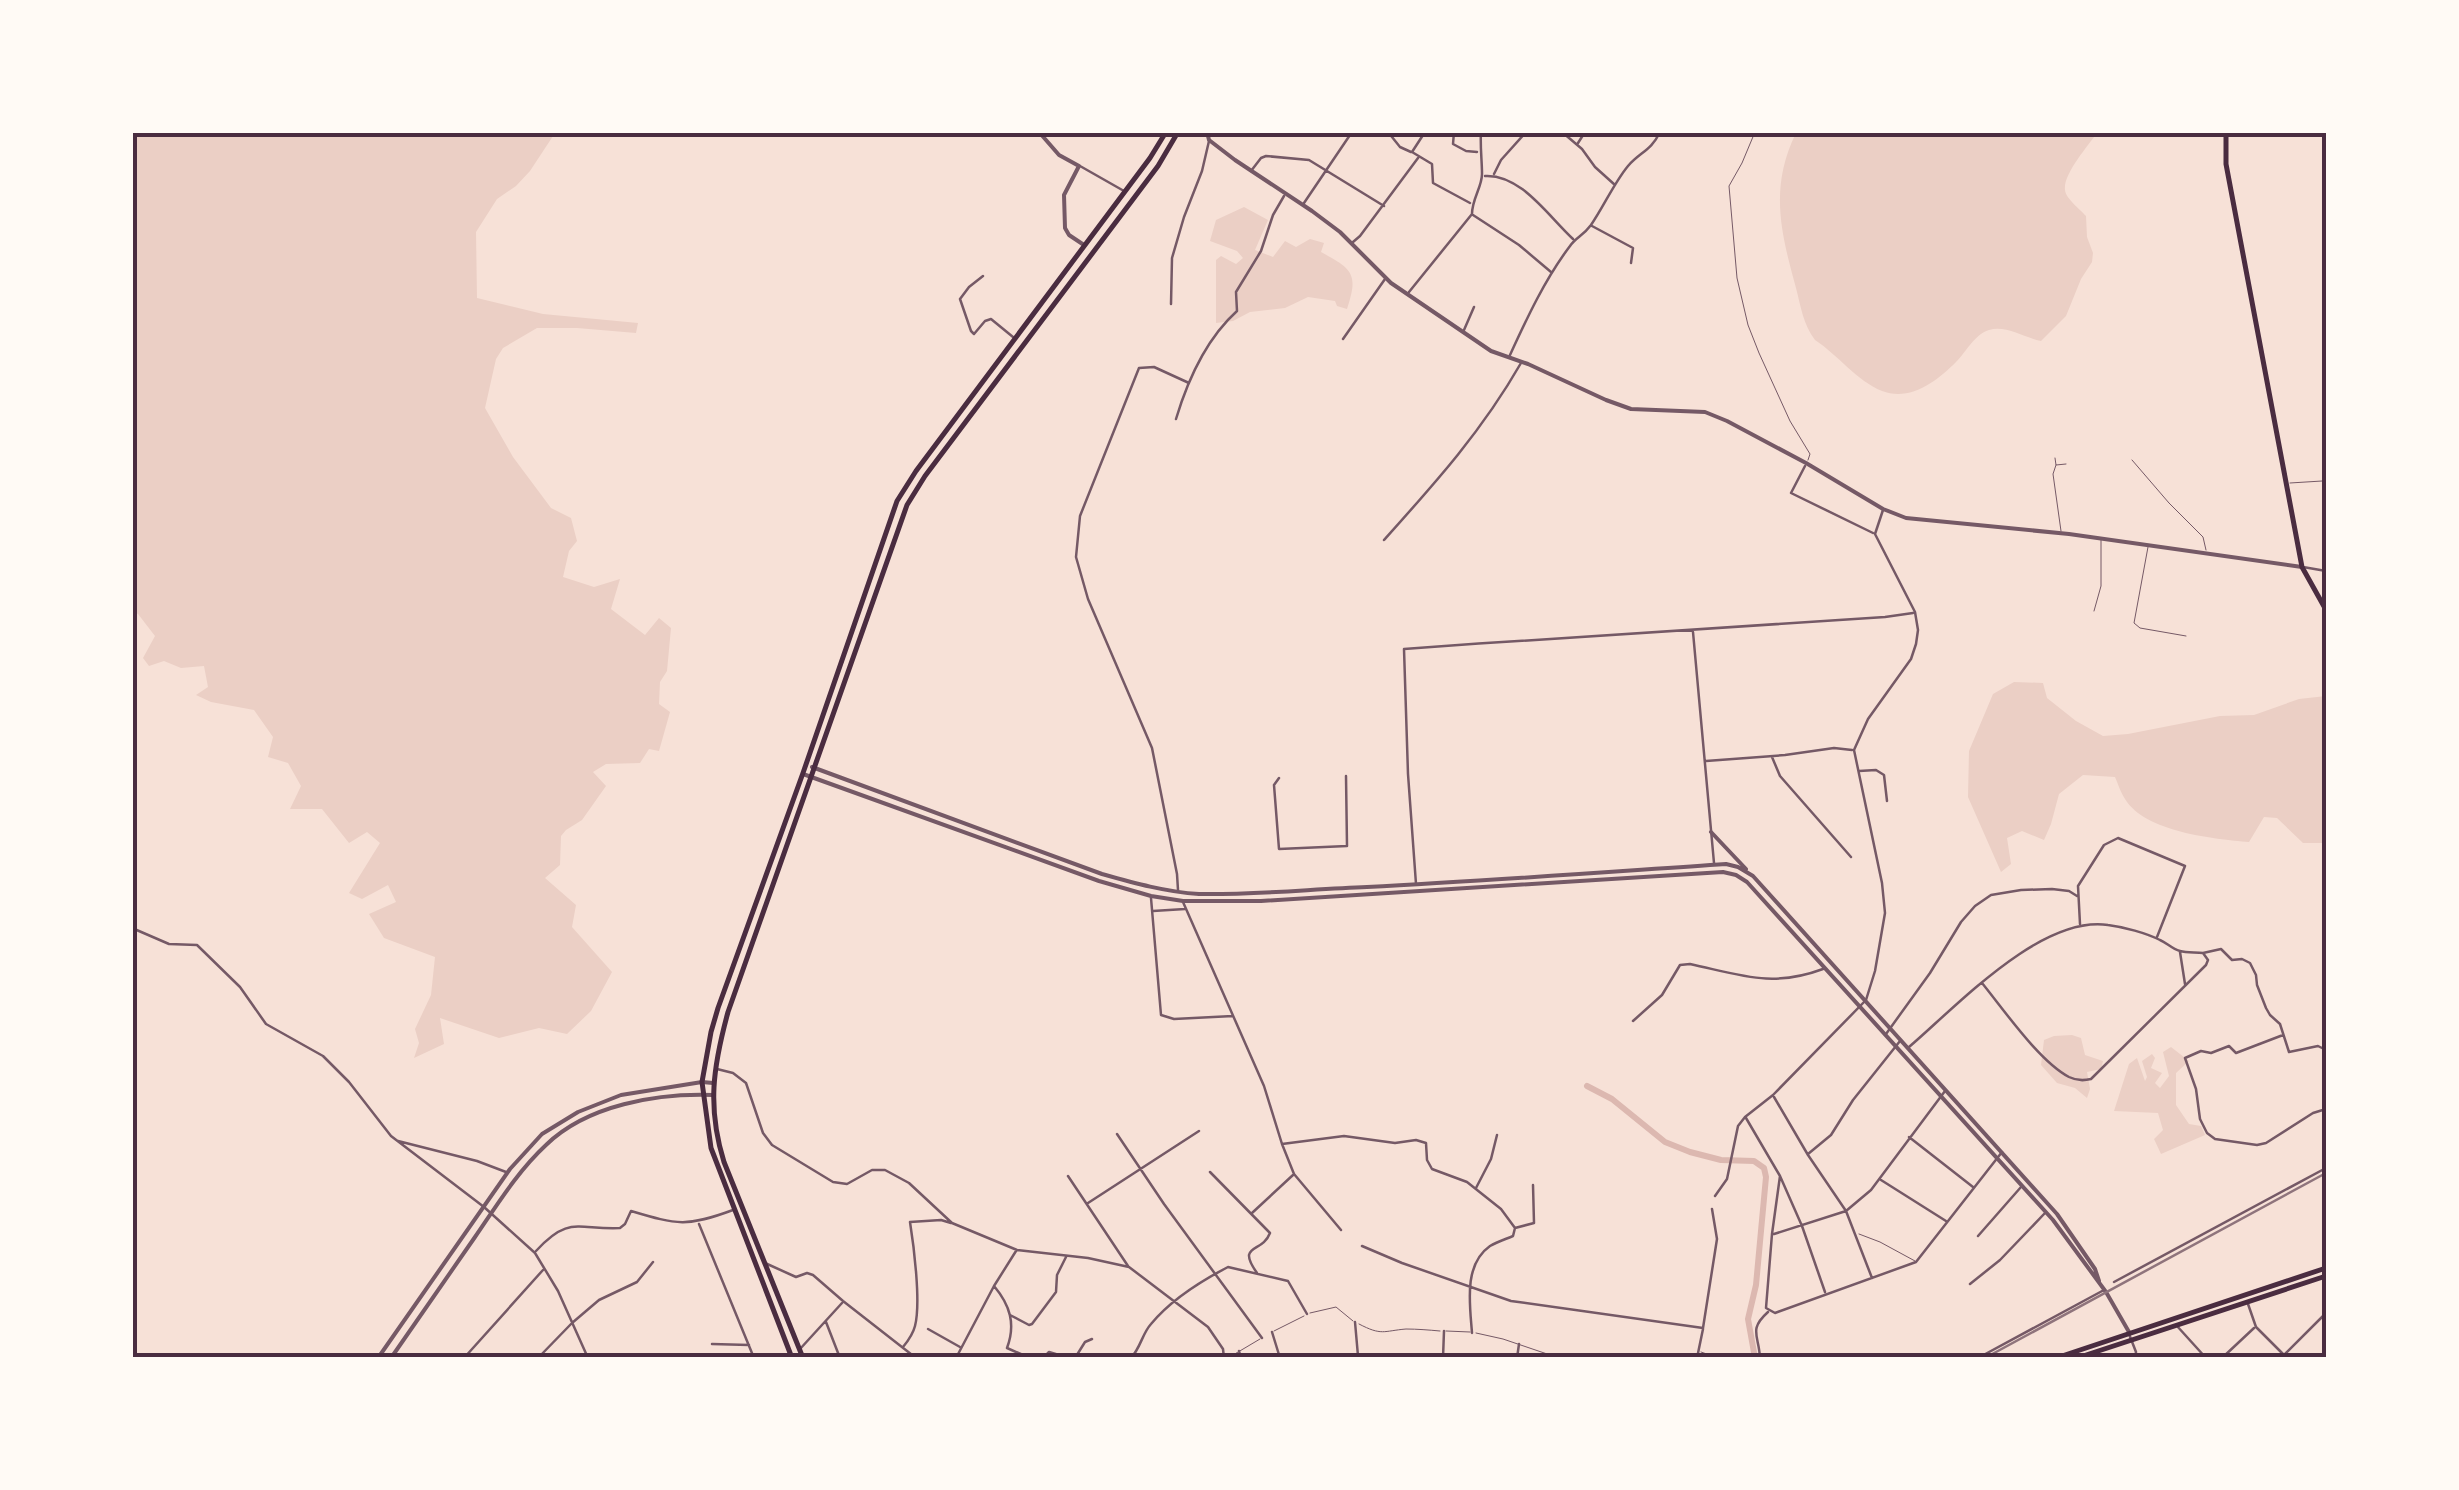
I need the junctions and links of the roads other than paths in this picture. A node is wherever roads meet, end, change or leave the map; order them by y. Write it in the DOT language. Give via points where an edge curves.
graph roads {
  1 [pos="1039,132"];
  2 [pos="1166,132"];
  3 [pos="1178,132"];
  4 [pos="1207,132"];
  5 [pos="1352,132"];
  6 [pos="1388,132"];
  7 [pos="1425,132"];
  8 [pos="1454,132"];
  9 [pos="1481,132"];
  10 [pos="1526,132"];
  11 [pos="1562,132"];
  12 [pos="1585,132"];
  13 [pos="1660,132"];
  14 [pos="1754,132"];
  15 [pos="2226,132"];
  16 [pos="1209,140"];
  17 [pos="1578,145"];
  18 [pos="1412,152"];
  19 [pos="1480,152"];
  20 [pos="1419,156"];
  21 [pos="1079,166"];
  22 [pos="1328,170"];
  23 [pos="1251,171"];
  24 [pos="1482,176"];
  25 [pos="1494,176"];
  26 [pos="1616,186"];
  27 [pos="1124,191"];
  28 [pos="1287,194"];
  29 [pos="1303,204"];
  30 [pos="1472,204"];
  31 [pos="1384,206"];
  32 [pos="1472,214"];
  33 [pos="1590,226"];
  34 [pos="1574,240"];
  35 [pos="1352,242"];
  36 [pos="1084,245"];
  37 [pos="1093,252"];
  38 [pos="1631,263"];
  39 [pos="1552,272"];
  40 [pos="983,276"];
  41 [pos="1386,277"];
  42 [pos="1408,294"];
  43 [pos="1171,304"];
  44 [pos="1474,307"];
  45 [pos="1464,331"];
  46 [pos="1015,338"];
  47 [pos="1343,339"];
  48 [pos="1509,357"];
  49 [pos="1522,362"];
  50 [pos="1189,383"];
  51 [pos="1176,419"];
  52 [pos="2054,458"];
  53 [pos="2132,460"];
  54 [pos="1806,463"];
  55 [pos="2066,464"];
  56 [pos="2056,466"];
  57 [pos="916,470"];
  58 [pos="925,476"];
  59 [pos="2286,484"];
  60 [pos="2326,484"];
  61 [pos="1883,509"];
  62 [pos="1875,534"];
  63 [pos="2061,534"];
  64 [pos="2101,539"];
  65 [pos="1384,540"];
  66 [pos="2148,545"];
  67 [pos="2206,554"];
  68 [pos="2302,567"];
  69 [pos="2326,570"];
  70 [pos="2326,610"];
  71 [pos="2094,611"];
  72 [pos="1915,612"];
  73 [pos="1693,631"];
  74 [pos="2186,636"];
  75 [pos="1854,750"];
  76 [pos="1772,756"];
  77 [pos="1704,761"];
  78 [pos="806,765"];
  79 [pos="816,768"];
  80 [pos="1858,771"];
  81 [pos="803,774"];
  82 [pos="1346,776"];
  83 [pos="812,777"];
  84 [pos="1278,778"];
  85 [pos="1886,801"];
  86 [pos="1710,832"];
  87 [pos="1851,857"];
  88 [pos="1714,864"];
  89 [pos="1693,866"];
  90 [pos="1738,866"];
  91 [pos="1584,872"];
  92 [pos="1693,874"];
  93 [pos="1736,874"];
  94 [pos="1753,876"];
  95 [pos="1585,880"];
  96 [pos="1416,884"];
  97 [pos="1178,892"];
  98 [pos="1150,896"];
  99 [pos="2077,896"];
  100 [pos="1183,900"];
  101 [pos="756,902"];
  102 [pos="766,906"];
  103 [pos="1186,910"];
  104 [pos="1152,911"];
  105 [pos="2080,925"];
  106 [pos="132,928"];
  107 [pos="2156,938"];
  108 [pos="2180,951"];
  109 [pos="2203,954"];
  110 [pos="1825,968"];
  111 [pos="1982,983"];
  112 [pos="2186,985"];
  113 [pos="1866,1000"];
  114 [pos="1859,1006"];
  115 [pos="1233,1016"];
  116 [pos="1633,1021"];
  117 [pos="1891,1028"];
  118 [pos="1885,1035"];
  119 [pos="2284,1035"];
  120 [pos="1901,1040"];
  121 [pos="1896,1046"];
  122 [pos="1909,1048"];
  123 [pos="2326,1050"];
  124 [pos="715,1068"];
  125 [pos="702,1082"];
  126 [pos="713,1083"];
  127 [pos="1946,1090"];
  128 [pos="702,1095"];
  129 [pos="712,1095"];
  130 [pos="1773,1095"];
  131 [pos="1941,1096"];
  132 [pos="2326,1110"];
  133 [pos="1745,1117"];
  134 [pos="1199,1131"];
  135 [pos="1117,1134"];
  136 [pos="1498,1135"];
  137 [pos="1909,1137"];
  138 [pos="395,1140"];
  139 [pos="1282,1144"];
  140 [pos="2002,1152"];
  141 [pos="1808,1154"];
  142 [pos="1997,1158"];
  143 [pos="2326,1168"];
  144 [pos="1140,1169"];
  145 [pos="507,1172"];
  146 [pos="1210,1172"];
  147 [pos="1294,1174"];
  148 [pos="1068,1176"];
  149 [pos="1780,1176"];
  150 [pos="515,1178"];
  151 [pos="1880,1179"];
  152 [pos="1533,1185"];
  153 [pos="2022,1186"];
  154 [pos="1974,1188"];
  155 [pos="1475,1189"];
  156 [pos="1714,1196"];
  157 [pos="1088,1203"];
  158 [pos="484,1207"];
  159 [pos="1712,1209"];
  160 [pos="733,1210"];
  161 [pos="1846,1211"];
  162 [pos="2046,1212"];
  163 [pos="491,1213"];
  164 [pos="1252,1213"];
  165 [pos="699,1222"];
  166 [pos="1948,1222"];
  167 [pos="952,1223"];
  168 [pos="1802,1226"];
  169 [pos="751,1228"];
  170 [pos="1515,1228"];
  171 [pos="1340,1230"];
  172 [pos="742,1232"];
  173 [pos="1856,1233"];
  174 [pos="1772,1234"];
  175 [pos="1978,1236"];
  176 [pos="1362,1246"];
  177 [pos="1017,1250"];
  178 [pos="535,1252"];
  179 [pos="1067,1256"];
  180 [pos="653,1262"];
  181 [pos="1916,1262"];
  182 [pos="765,1263"];
  183 [pos="1129,1267"];
  184 [pos="2326,1268"];
  185 [pos="544,1269"];
  186 [pos="1216,1273"];
  187 [pos="1258,1274"];
  188 [pos="2326,1276"];
  189 [pos="1872,1278"];
  190 [pos="2114,1282"];
  191 [pos="1970,1284"];
  192 [pos="994,1286"];
  193 [pos="1469,1286"];
  194 [pos="2102,1288"];
  195 [pos="2274,1289"];
  196 [pos="1825,1294"];
  197 [pos="843,1302"];
  198 [pos="1175,1302"];
  199 [pos="2247,1302"];
  200 [pos="1769,1310"];
  201 [pos="1306,1314"];
  202 [pos="2326,1314"];
  203 [pos="1010,1315"];
  204 [pos="825,1321"];
  205 [pos="1355,1322"];
  206 [pos="572,1323"];
  207 [pos="2176,1324"];
  208 [pos="2256,1327"];
  209 [pos="399,1328"];
  210 [pos="1704,1328"];
  211 [pos="928,1329"];
  212 [pos="1444,1331"];
  213 [pos="1272,1332"];
  214 [pos="1472,1332"];
  215 [pos="408,1333"];
  216 [pos="2130,1336"];
  217 [pos="1262,1338"];
  218 [pos="1092,1339"];
  219 [pos="712,1344"];
  220 [pos="1519,1344"];
  221 [pos="749,1345"];
  222 [pos="903,1347"];
  223 [pos="961,1348"];
  224 [pos="800,1350"];
  225 [pos="1239,1351"];
  226 [pos="1698,1351"];
  227 [pos="1385,1355"];
  228 [pos="791,1356"];
  229 [pos="378,1358"];
  230 [pos="391,1358"];
  231 [pos="464,1358"];
  232 [pos="538,1358"];
  233 [pos="588,1358"];
  234 [pos="754,1358"];
  235 [pos="803,1358"];
  236 [pos="840,1358"];
  237 [pos="916,1358"];
  238 [pos="956,1358"];
  239 [pos="1030,1358"];
  240 [pos="1042,1358"];
  241 [pos="1069,1358"];
  242 [pos="1075,1358"];
  243 [pos="1132,1358"];
  244 [pos="1226,1358"];
  245 [pos="1241,1358"];
  246 [pos="1280,1358"];
  247 [pos="1443,1358"];
  248 [pos="1517,1358"];
  249 [pos="1559,1358"];
  250 [pos="1697,1358"];
  251 [pos="1718,1358"];
  252 [pos="1760,1358"];
  253 [pos="1978,1358"];
  254 [pos="2056,1358"];
  255 [pos="2078,1358"];
  256 [pos="2135,1358"];
  257 [pos="2206,1358"];
  258 [pos="2222,1358"];
  1 -- 21 [label="street"];
  2 -- 27 [label="main road"];
  3 -- 37 [label="main road"];
  4 -- 16 [label="street"];
  5 -- 22 [label="street"];
  6 -- 18 [label="street"];
  7 -- 18 [label="street"];
  8 -- 19 [label="street" via="1454,144"];
  9 -- 19 [label="street"];
  10 -- 25 [label="street"];
  11 -- 17 [label="street"];
  12 -- 17 [label="street"];
  13 -- 26 [label="street"];
  14 -- 54 [label="lane" via="1729,186 1736,278 1759,353 1810,454"];
  15 -- 59 [label="main road" via="2226,164"];
  16 -- 23 [label="street"];
  16 -- 43 [label="street" via="1172,258"];
  17 -- 26 [label="street"];
  18 -- 20 [label="street"];
  19 -- 24 [label="street"];
  20 -- 30 [label="street" via="1432,164 1433,183"];
  20 -- 31 [label="street"];
  21 -- 27 [label="street"];
  21 -- 36 [label="street" via="1064,195 1065,228"];
  22 -- 23 [label="street" via="1302,158 1266,156"];
  22 -- 29 [label="street"];
  22 -- 31 [label="street"];
  23 -- 28 [label="street"];
  24 -- 25 [label="street"];
  24 -- 30 [label="street"];
  25 -- 34 [label="street" via="1516,182"];
  26 -- 33 [label="street"];
  27 -- 36 [label="main road"];
  28 -- 29 [label="street"];
  28 -- 50 [label="street" via="1236,292 1237,311 1206,346"];
  29 -- 35 [label="street"];
  30 -- 32 [label="street"];
  31 -- 35 [label="street"];
  32 -- 39 [label="street"];
  32 -- 42 [label="street"];
  33 -- 34 [label="street"];
  33 -- 38 [label="street" via="1633,248"];
  34 -- 39 [label="street"];
  35 -- 41 [label="street"];
  36 -- 37 [label="main road"];
  36 -- 46 [label="main road"];
  37 -- 58 [label="main road"];
  39 -- 48 [label="street"];
  40 -- 46 [label="street" via="960,299 971,332 991,319"];
  41 -- 42 [label="street"];
  41 -- 47 [label="street"];
  42 -- 45 [label="street"];
  44 -- 45 [label="street"];
  45 -- 48 [label="street"];
  46 -- 57 [label="main road"];
  48 -- 49 [label="street"];
  49 -- 54 [label="street" via="1631,408 1704,412"];
  49 -- 65 [label="street" via="1453,463"];
  50 -- 51 [label="street"];
  50 -- 97 [label="street" via="1154,367 1139,368 1080,516 1076,557 1152,748"];
  52 -- 56 [label="lane"];
  53 -- 67 [label="lane" via="2203,538"];
  54 -- 61 [label="street"];
  54 -- 62 [label="street" via="1791,493"];
  55 -- 56 [label="lane"];
  56 -- 63 [label="lane"];
  57 -- 58 [label="main road"];
  57 -- 78 [label="main road" via="896,501"];
  58 -- 79 [label="main road" via="891,548"];
  59 -- 60 [label="lane"];
  59 -- 68 [label="main road"];
  61 -- 62 [label="street"];
  61 -- 63 [label="street" via="1906,518"];
  62 -- 72 [label="street"];
  63 -- 64 [label="street"];
  64 -- 66 [label="street"];
  64 -- 71 [label="lane"];
  66 -- 67 [label="street"];
  66 -- 74 [label="lane" via="2134,623"];
  67 -- 68 [label="street"];
  68 -- 69 [label="street"];
  68 -- 70 [label="main road"];
  72 -- 73 [label="street"];
  72 -- 75 [label="street" via="1911,658"];
  73 -- 77 [label="street"];
  73 -- 96 [label="street" via="1404,648"];
  75 -- 76 [label="street"];
  75 -- 80 [label="street"];
  76 -- 77 [label="street"];
  76 -- 87 [label="street" via="1780,776"];
  77 -- 86 [label="street"];
  78 -- 79 [label="street"];
  78 -- 81 [label="main road"];
  79 -- 83 [label="main road"];
  79 -- 97 [label="street" via="1102,874"];
  80 -- 85 [label="street" via="1884,775"];
  80 -- 113 [label="street" via="1886,912"];
  81 -- 83 [label="street"];
  81 -- 101 [label="main road"];
  82 -- 84 [label="street" via="1347,846 1279,849"];
  83 -- 98 [label="street"];
  83 -- 102 [label="main road"];
  86 -- 88 [label="street"];
  86 -- 94 [label="street"];
  88 -- 89 [label="street"];
  88 -- 90 [label="street"];
  89 -- 91 [label="street"];
  89 -- 92 [label="street"];
  90 -- 93 [label="street"];
  90 -- 94 [label="street"];
  91 -- 95 [label="street"];
  91 -- 96 [label="street"];
  92 -- 93 [label="street"];
  92 -- 95 [label="street"];
  93 -- 110 [label="street"];
  94 -- 113 [label="street"];
  95 -- 100 [label="street"];
  96 -- 97 [label="street"];
  98 -- 100 [label="street"];
  98 -- 104 [label="street"];
  99 -- 105 [label="street"];
  99 -- 107 [label="street" via="2100,850 2115,838 2185,866"];
  99 -- 117 [label="street" via="2052,888 2021,890 1992,894 1975,906"];
  100 -- 103 [label="street"];
  101 -- 102 [label="main road"];
  101 -- 125 [label="main road" via="711,1032"];
  102 -- 124 [label="main road"];
  103 -- 104 [label="street"];
  103 -- 115 [label="street"];
  104 -- 115 [label="street" via="1161,1014"];
  105 -- 107 [label="street"];
  105 -- 111 [label="street" via="2046,938"];
  106 -- 138 [label="street" via="160,942 198,944 266,1024 335,1066"];
  107 -- 108 [label="street"];
  108 -- 109 [label="street"];
  108 -- 112 [label="street"];
  109 -- 112 [label="street" via="2206,966"];
  109 -- 119 [label="street" via="2220,948 2232,960 2250,963"];
  110 -- 114 [label="street"];
  110 -- 116 [label="street" via="1776,980 1680,966 1662,995"];
  111 -- 112 [label="street" via="2055,1067 2081,1081 2092,1079"];
  111 -- 122 [label="street"];
  113 -- 114 [label="street"];
  113 -- 117 [label="street"];
  114 -- 118 [label="street"];
  114 -- 130 [label="street"];
  115 -- 139 [label="street"];
  117 -- 118 [label="street"];
  117 -- 120 [label="street"];
  118 -- 121 [label="street"];
  119 -- 123 [label="street" via="2289,1052"];
  119 -- 132 [label="street" via="2236,1053 2230,1046 2185,1058 2207,1133 2257,1145"];
  120 -- 121 [label="street"];
  120 -- 122 [label="street"];
  121 -- 131 [label="street"];
  121 -- 141 [label="street" via="1831,1134"];
  122 -- 127 [label="street"];
  124 -- 126 [label="main road"];
  124 -- 167 [label="street" via="746,1083 765,1137 779,1150 838,1184 885,1170"];
  125 -- 126 [label="street"];
  125 -- 128 [label="main road"];
  125 -- 145 [label="street" via="621,1095 578,1112 542,1134"];
  126 -- 129 [label="main road"];
  127 -- 131 [label="street"];
  127 -- 140 [label="street"];
  128 -- 129 [label="street"];
  128 -- 150 [label="street" via="621,1105 581,1121 548,1142"];
  128 -- 160 [label="main road" via="711,1148"];
  129 -- 169 [label="main road" via="720,1147"];
  130 -- 133 [label="street"];
  130 -- 141 [label="street"];
  131 -- 137 [label="street"];
  131 -- 142 [label="street"];
  133 -- 149 [label="street"];
  133 -- 156 [label="street" via="1725,1182"];
  134 -- 144 [label="street"];
  135 -- 144 [label="street"];
  136 -- 155 [label="street"];
  137 -- 151 [label="street"];
  137 -- 154 [label="street"];
  138 -- 145 [label="street"];
  138 -- 158 [label="street"];
  139 -- 147 [label="street"];
  139 -- 155 [label="street" via="1344,1136 1416,1140 1426,1143 1432,1168"];
  140 -- 142 [label="street"];
  140 -- 194 [label="street" via="2057,1214"];
  141 -- 161 [label="street"];
  142 -- 153 [label="street"];
  142 -- 154 [label="street"];
  143 -- 190 [label="street"];
  144 -- 157 [label="street"];
  144 -- 186 [label="street"];
  145 -- 150 [label="street"];
  145 -- 158 [label="street"];
  146 -- 164 [label="street"];
  147 -- 164 [label="street"];
  147 -- 171 [label="street"];
  148 -- 157 [label="street"];
  149 -- 168 [label="street"];
  149 -- 174 [label="street"];
  150 -- 163 [label="street"];
  151 -- 161 [label="street"];
  151 -- 166 [label="street"];
  152 -- 170 [label="street" via="1534,1223"];
  153 -- 162 [label="street"];
  153 -- 175 [label="street"];
  154 -- 166 [label="street"];
  155 -- 170 [label="street"];
  157 -- 183 [label="street"];
  158 -- 163 [label="street"];
  158 -- 209 [label="street"];
  159 -- 210 [label="street" via="1717,1239"];
  160 -- 165 [label="street"];
  160 -- 172 [label="main road"];
  161 -- 168 [label="street"];
  161 -- 173 [label="street"];
  162 -- 191 [label="street"];
  162 -- 194 [label="street"];
  163 -- 178 [label="street"];
  163 -- 215 [label="street"];
  164 -- 187 [label="street" via="1270,1233 1248,1256"];
  165 -- 178 [label="street" via="631,1211 620,1228 566,1228"];
  165 -- 221 [label="street"];
  166 -- 181 [label="street"];
  167 -- 177 [label="street"];
  167 -- 222 [label="street" via="910,1222 916,1322"];
  168 -- 174 [label="street"];
  168 -- 196 [label="street"];
  169 -- 172 [label="main road"];
  169 -- 182 [label="main road"];
  170 -- 193 [label="street" via="1513,1236 1483,1253"];
  172 -- 228 [label="main road"];
  173 -- 181 [label="lane"];
  173 -- 189 [label="street"];
  174 -- 200 [label="street"];
  176 -- 193 [label="street"];
  177 -- 179 [label="street"];
  177 -- 192 [label="street"];
  178 -- 185 [label="street"];
  179 -- 183 [label="street"];
  179 -- 203 [label="street" via="1056,1292 1032,1324"];
  180 -- 206 [label="street" via="637,1282 604,1296"];
  181 -- 189 [label="street"];
  182 -- 197 [label="street" via="796,1276 810,1274"];
  182 -- 224 [label="main road"];
  183 -- 198 [label="street"];
  184 -- 195 [label="main road"];
  185 -- 206 [label="street"];
  185 -- 231 [label="street"];
  186 -- 187 [label="street" via="1228,1268"];
  186 -- 198 [label="street"];
  186 -- 217 [label="street"];
  187 -- 201 [label="street" via="1288,1281"];
  188 -- 195 [label="main road"];
  189 -- 196 [label="street"];
  192 -- 203 [label="street"];
  192 -- 223 [label="street"];
  193 -- 210 [label="street" via="1511,1301"];
  193 -- 214 [label="street"];
  194 -- 216 [label="street"];
  194 -- 253 [label="street"];
  195 -- 199 [label="main road"];
  195 -- 216 [label="main road"];
  196 -- 200 [label="street"];
  197 -- 204 [label="street"];
  197 -- 222 [label="street"];
  198 -- 243 [label="street" via="1149,1326"];
  198 -- 244 [label="street" via="1208,1327"];
  199 -- 207 [label="main road"];
  199 -- 208 [label="street"];
  200 -- 252 [label="street" via="1754,1332"];
  201 -- 205 [label="lane" via="1336,1307"];
  201 -- 213 [label="lane"];
  202 -- 208 [label="street" via="2284,1355"];
  203 -- 239 [label="street" via="1008,1348"];
  204 -- 224 [label="street"];
  204 -- 236 [label="street"];
  205 -- 212 [label="lane" via="1374,1332"];
  205 -- 227 [label="street" via="1358,1356"];
  206 -- 232 [label="street"];
  206 -- 233 [label="street"];
  207 -- 216 [label="main road"];
  207 -- 257 [label="street"];
  208 -- 258 [label="street"];
  209 -- 215 [label="street"];
  209 -- 229 [label="street"];
  210 -- 226 [label="street"];
  211 -- 223 [label="street"];
  212 -- 214 [label="lane"];
  212 -- 247 [label="street"];
  213 -- 246 [label="street"];
  214 -- 220 [label="lane"];
  215 -- 230 [label="street"];
  216 -- 254 [label="main road"];
  216 -- 255 [label="main road"];
  216 -- 256 [label="street"];
  217 -- 225 [label="lane"];
  218 -- 242 [label="street"];
  219 -- 221 [label="street"];
  220 -- 248 [label="street"];
  220 -- 249 [label="lane"];
  221 -- 234 [label="street"];
  222 -- 237 [label="street"];
  223 -- 238 [label="street"];
  224 -- 228 [label="main road"];
  224 -- 235 [label="main road"];
  225 -- 244 [label="lane"];
  225 -- 245 [label="street"];
  226 -- 250 [label="street"];
  226 -- 251 [label="lane"];
  240 -- 241 [label="street" via="1050,1352"];
}
